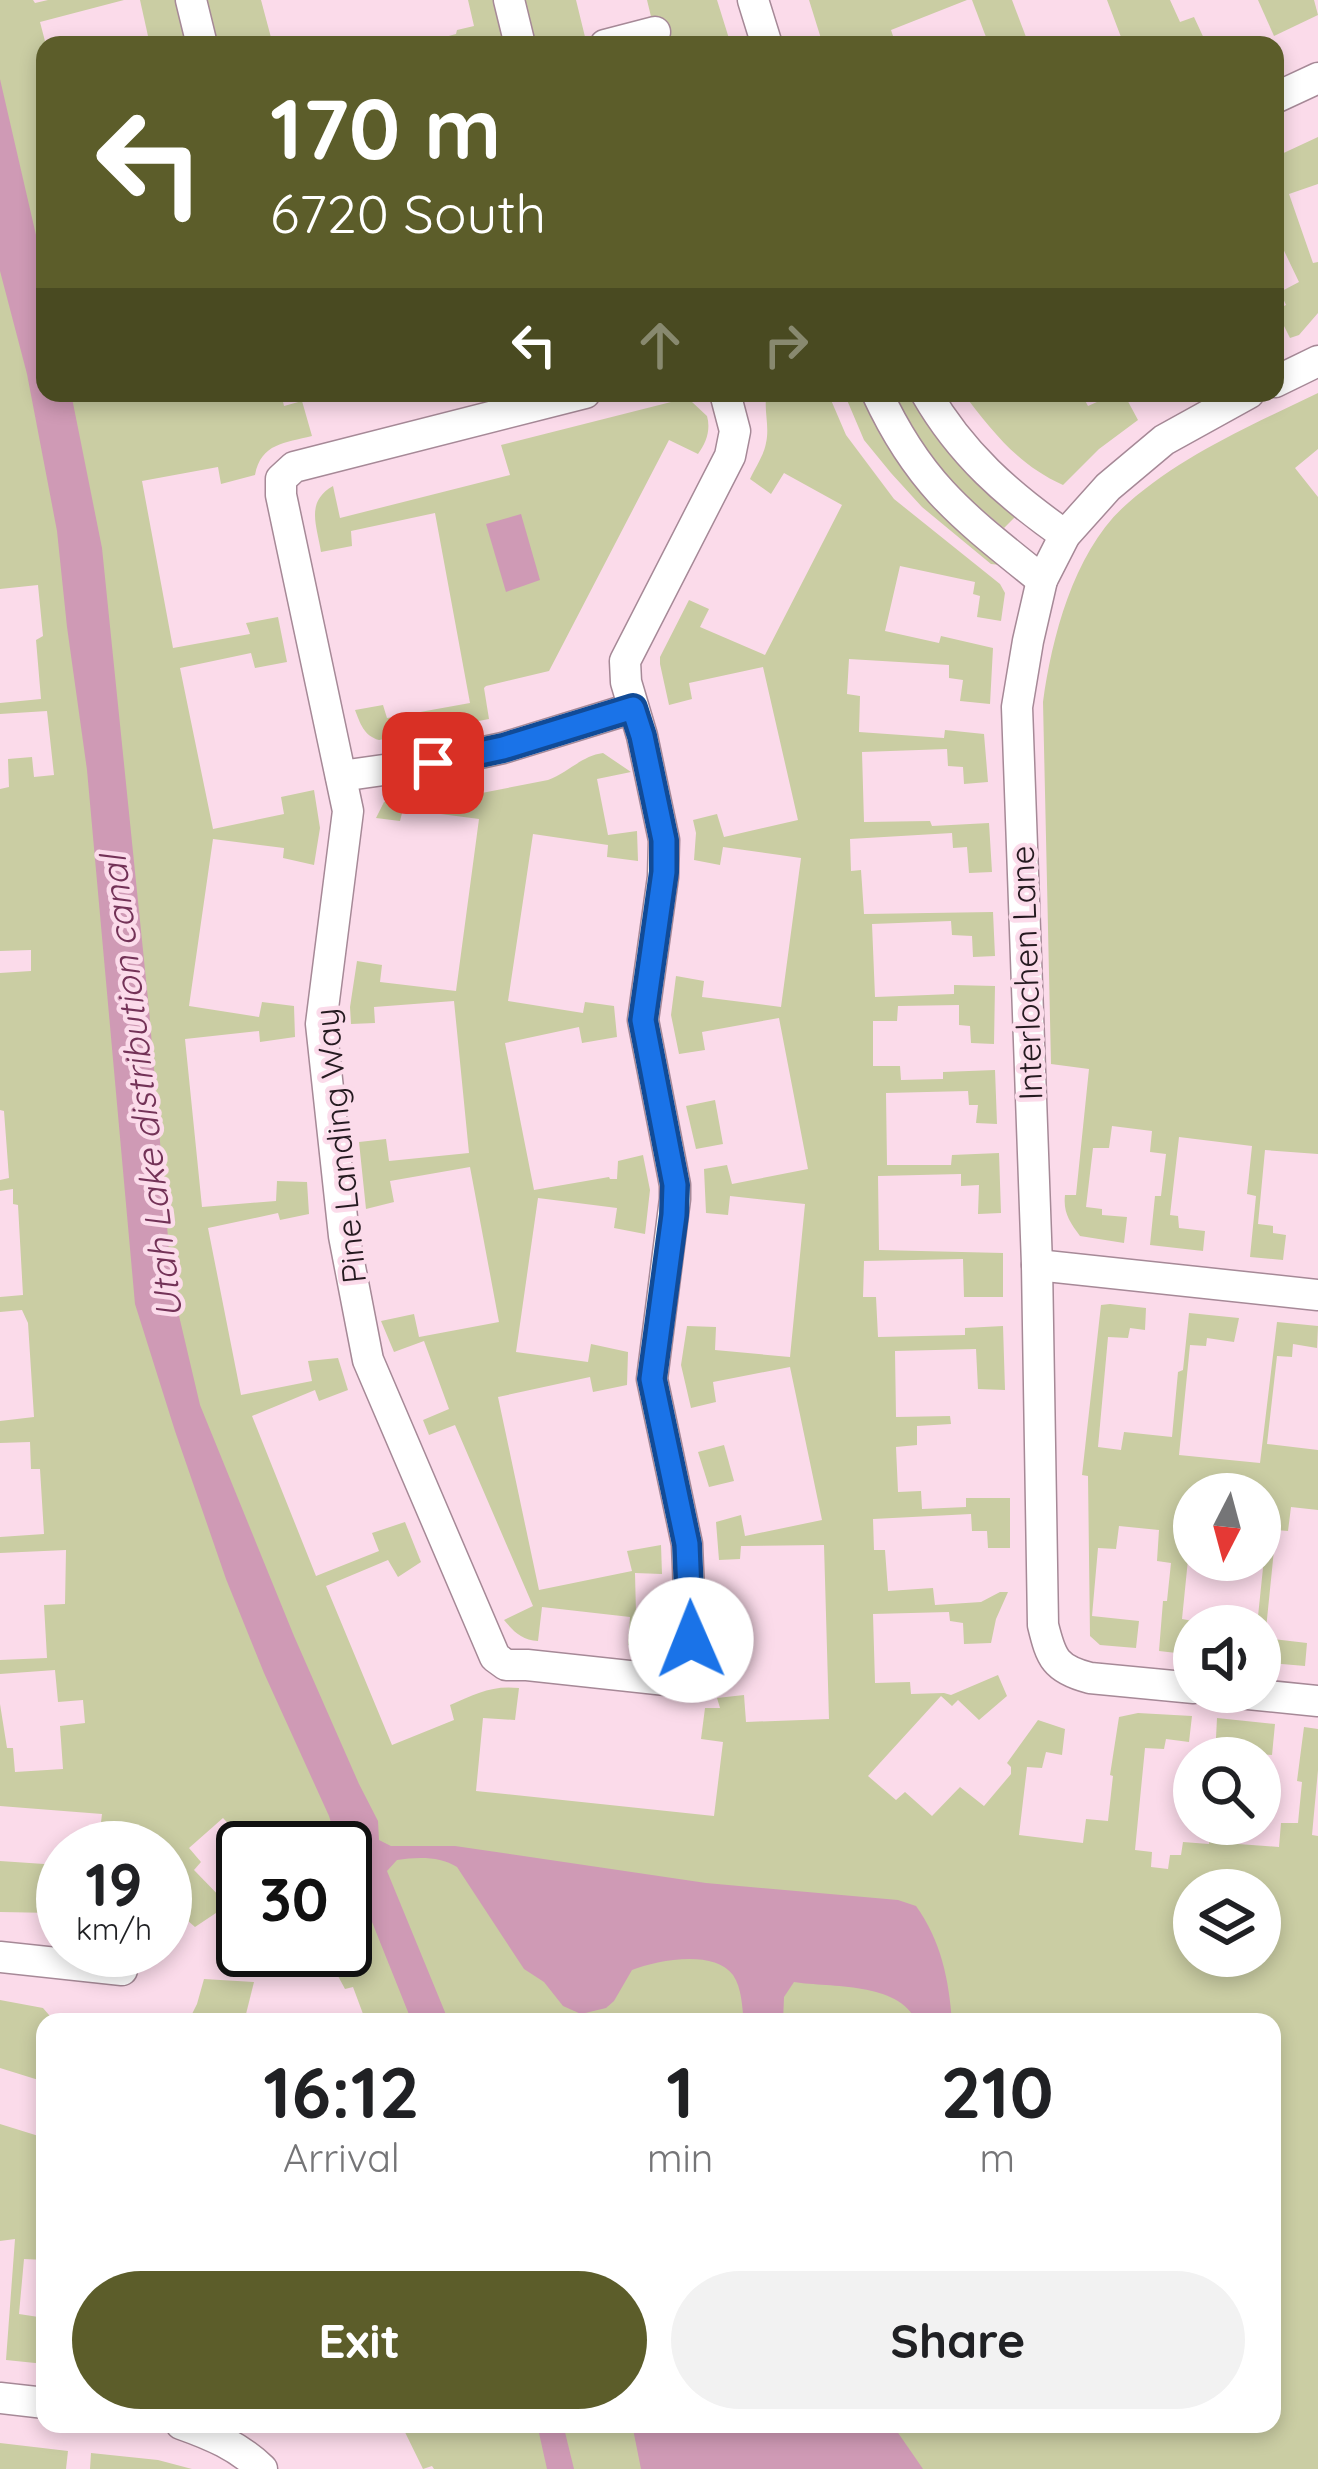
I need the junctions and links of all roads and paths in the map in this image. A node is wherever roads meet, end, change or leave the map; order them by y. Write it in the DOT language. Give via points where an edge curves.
graph roads {
  1 [pos="190,0"];
  2 [pos="509,0"];
  3 [pos="753,0"];
  4 [pos="655,32"];
  5 [pos="200,36"];
  6 [pos="518,36"];
  7 [pos="639,36"];
  8 [pos="764,36"];
  9 [pos="1318,77"];
  10 [pos="1284,94"];
  11 [pos="1318,361"];
  12 [pos="1284,378"];
  13 [pos="550,402"];
  14 [pos="728,402"];
  15 [pos="881,402"];
  16 [pos="932,402"];
  17 [pos="1233,402"];
  18 [pos="1065,535"];
  19 [pos="1042,580"];
  20 [pos="633,708"];
  21 [pos="341,776"];
  22 [pos="1037,1265"];
  23 [pos="1318,1295"];
  24 [pos="1173,1686"];
  25 [pos="1281,1698"];
  26 [pos="1318,1702"];
  27 [pos="0,1957"];
  28 [pos="36,1961"];
  29 [pos="0,2398"];
  30 [pos="36,2402"];
  31 [pos="206,2433"];
  32 [pos="262,2469"];
  1 -- 5 [label="street"];
  2 -- 6 [label="street"];
  3 -- 8 [label="street"];
  4 -- 7 [label="street"];
  9 -- 10 [label="street"];
  11 -- 12 [label="street"];
  13 -- 21 [label="street, Pine Landing Way" via="294,467 281,479"];
  14 -- 20 [label="street" via="734,446 626,661"];
  15 -- 19 [label="street" via="929,481"];
  16 -- 18 [label="street" via="986,474"];
  17 -- 18 [label="street, Interlochen Lane" via="1164,440"];
  18 -- 19 [label="street, Interlochen Lane"];
  19 -- 22 [label="street, Interlochen Lane" via="1017,707"];
  20 -- 21 [label="street" via="503,748"];
  20 -- 21 [label="street, Pine Landing Way" via="664,840 643,1020 675,1199 652,1379 687,1544 691,1640 686,1673 665,1680 506,1665 495,1657 364,1346 321,1024 347,812"];
  22 -- 23 [label="street"];
  22 -- 24 [label="street, Interlochen Lane" via="1043,1625 1050,1653 1061,1667 1090,1678"];
  25 -- 26 [label="street"];
  27 -- 28 [label="street"];
  29 -- 30 [label="street"];
  31 -- 32 [label="street"];
}
